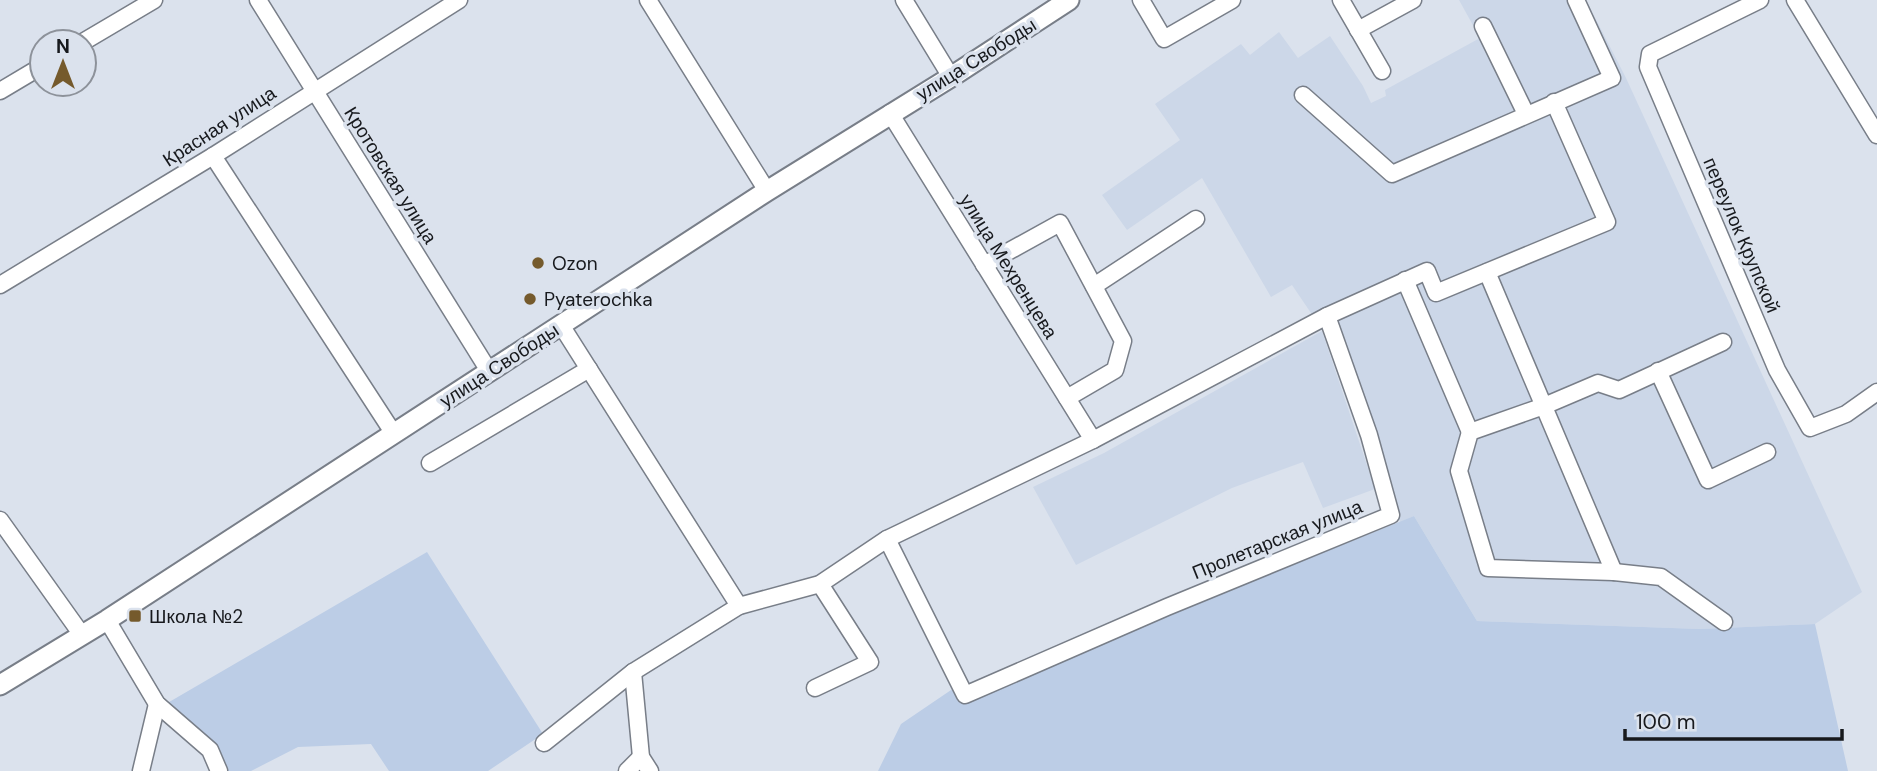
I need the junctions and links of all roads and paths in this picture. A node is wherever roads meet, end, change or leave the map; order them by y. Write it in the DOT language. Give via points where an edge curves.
graph roads {
  1 [pos="154,0"];
  2 [pos="258,0"];
  3 [pos="458,0"];
  4 [pos="648,0"];
  5 [pos="904,0"];
  6 [pos="1069,0"];
  7 [pos="1141,0"];
  8 [pos="1232,0"];
  9 [pos="1341,0"];
  10 [pos="1413,0"];
  11 [pos="1576,0"];
  12 [pos="1760,0"];
  13 [pos="1795,0"];
  14 [pos="126,7"];
  15 [pos="1483,26"];
  16 [pos="98,30"];
  17 [pos="1358,30"];
  18 [pos="1382,71"];
  19 [pos="28,74"];
  20 [pos="951,77"];
  21 [pos="314,90"];
  22 [pos="0,91"];
  23 [pos="1303,95"];
  24 [pos="1554,102"];
  25 [pos="890,113"];
  26 [pos="1526,114"];
  27 [pos="1877,135"];
  28 [pos="213,156"];
  29 [pos="767,191"];
  30 [pos="1196,219"];
  31 [pos="984,265"];
  32 [pos="1487,272"];
  33 [pos="1405,280"];
  34 [pos="0,285"];
  35 [pos="1094,286"];
  36 [pos="1326,316"];
  37 [pos="561,325"];
  38 [pos="1723,342"];
  39 [pos="589,369"];
  40 [pos="488,372"];
  41 [pos="1658,372"];
  42 [pos="1877,392"];
  43 [pos="1067,398"];
  44 [pos="1544,406"];
  45 [pos="1470,432"];
  46 [pos="394,434"];
  47 [pos="1093,440"];
  48 [pos="1767,452"];
  49 [pos="430,463"];
  50 [pos="0,520"];
  51 [pos="887,539"];
  52 [pos="1614,572"];
  53 [pos="820,584"];
  54 [pos="739,606"];
  55 [pos="107,620"];
  56 [pos="1724,622"];
  57 [pos="82,635"];
  58 [pos="633,673"];
  59 [pos="0,685"];
  60 [pos="814,688"];
  61 [pos="156,704"];
  62 [pos="544,743"];
  63 [pos="645,764"];
  64 [pos="141,771"];
  65 [pos="219,771"];
  66 [pos="627,771"];
  1 -- 14 [label="street"];
  2 -- 21 [label="street, Кротовская улица"];
  3 -- 21 [label="street, Красная улица"];
  4 -- 29 [label="street"];
  5 -- 20 [label="street"];
  6 -- 20 [label="main road, улица Свободы"];
  7 -- 8 [label="street" via="1164,39"];
  9 -- 17 [label="street"];
  10 -- 17 [label="street"];
  11 -- 24 [label="street" via="1612,78"];
  12 -- 42 [label="street, переулок Крупской" via="1650,54 1648,67 1777,370 1810,428 1846,414"];
  13 -- 27 [label="street"];
  14 -- 16 [label="street"];
  15 -- 26 [label="street"];
  17 -- 18 [label="street"];
  19 -- 22 [label="street"];
  20 -- 25 [label="main road, улица Свободы"];
  21 -- 28 [label="street, Красная улица"];
  21 -- 40 [label="street, Кротовская улица"];
  23 -- 26 [label="street" via="1392,174"];
  24 -- 26 [label="street"];
  24 -- 32 [label="street" via="1607,222"];
  25 -- 29 [label="main road, улица Свободы"];
  25 -- 31 [label="street, улица Мехренцева"];
  28 -- 34 [label="street, Красная улица"];
  28 -- 46 [label="street"];
  29 -- 37 [label="main road, улица Свободы"];
  30 -- 35 [label="street"];
  31 -- 35 [label="street" via="1060,223"];
  31 -- 43 [label="street, улица Мехренцева"];
  32 -- 33 [label="street" via="1436,293 1427,271"];
  32 -- 44 [label="street"];
  33 -- 36 [label="street"];
  33 -- 45 [label="street"];
  35 -- 43 [label="street" via="1123,341 1115,370"];
  36 -- 47 [label="street"];
  36 -- 51 [label="street, Пролетарская улица" via="1369,435 1391,515 965,695"];
  37 -- 39 [label="street"];
  37 -- 40 [label="main road, улица Свободы"];
  38 -- 41 [label="street"];
  39 -- 49 [label="street"];
  39 -- 54 [label="street"];
  40 -- 46 [label="main road, улица Свободы"];
  41 -- 44 [label="street" via="1619,390 1598,383"];
  41 -- 48 [label="street" via="1708,480"];
  43 -- 47 [label="street, улица Мехренцева"];
  44 -- 45 [label="street"];
  44 -- 52 [label="street"];
  45 -- 52 [label="street" via="1459,471 1488,568"];
  46 -- 55 [label="main road, улица Свободы"];
  47 -- 51 [label="street"];
  50 -- 57 [label="street"];
  51 -- 53 [label="street"];
  52 -- 56 [label="street" via="1661,577"];
  53 -- 54 [label="street"];
  53 -- 60 [label="street" via="870,662"];
  54 -- 58 [label="street"];
  55 -- 57 [label="main road, улица Свободы"];
  55 -- 61 [label="street"];
  57 -- 59 [label="main road, улица Свободы"];
  58 -- 62 [label="street"];
  58 -- 63 [label="street"];
  61 -- 64 [label="street"];
  61 -- 65 [label="street" via="210,750"];
  63 -- 66 [label="street"];
}
